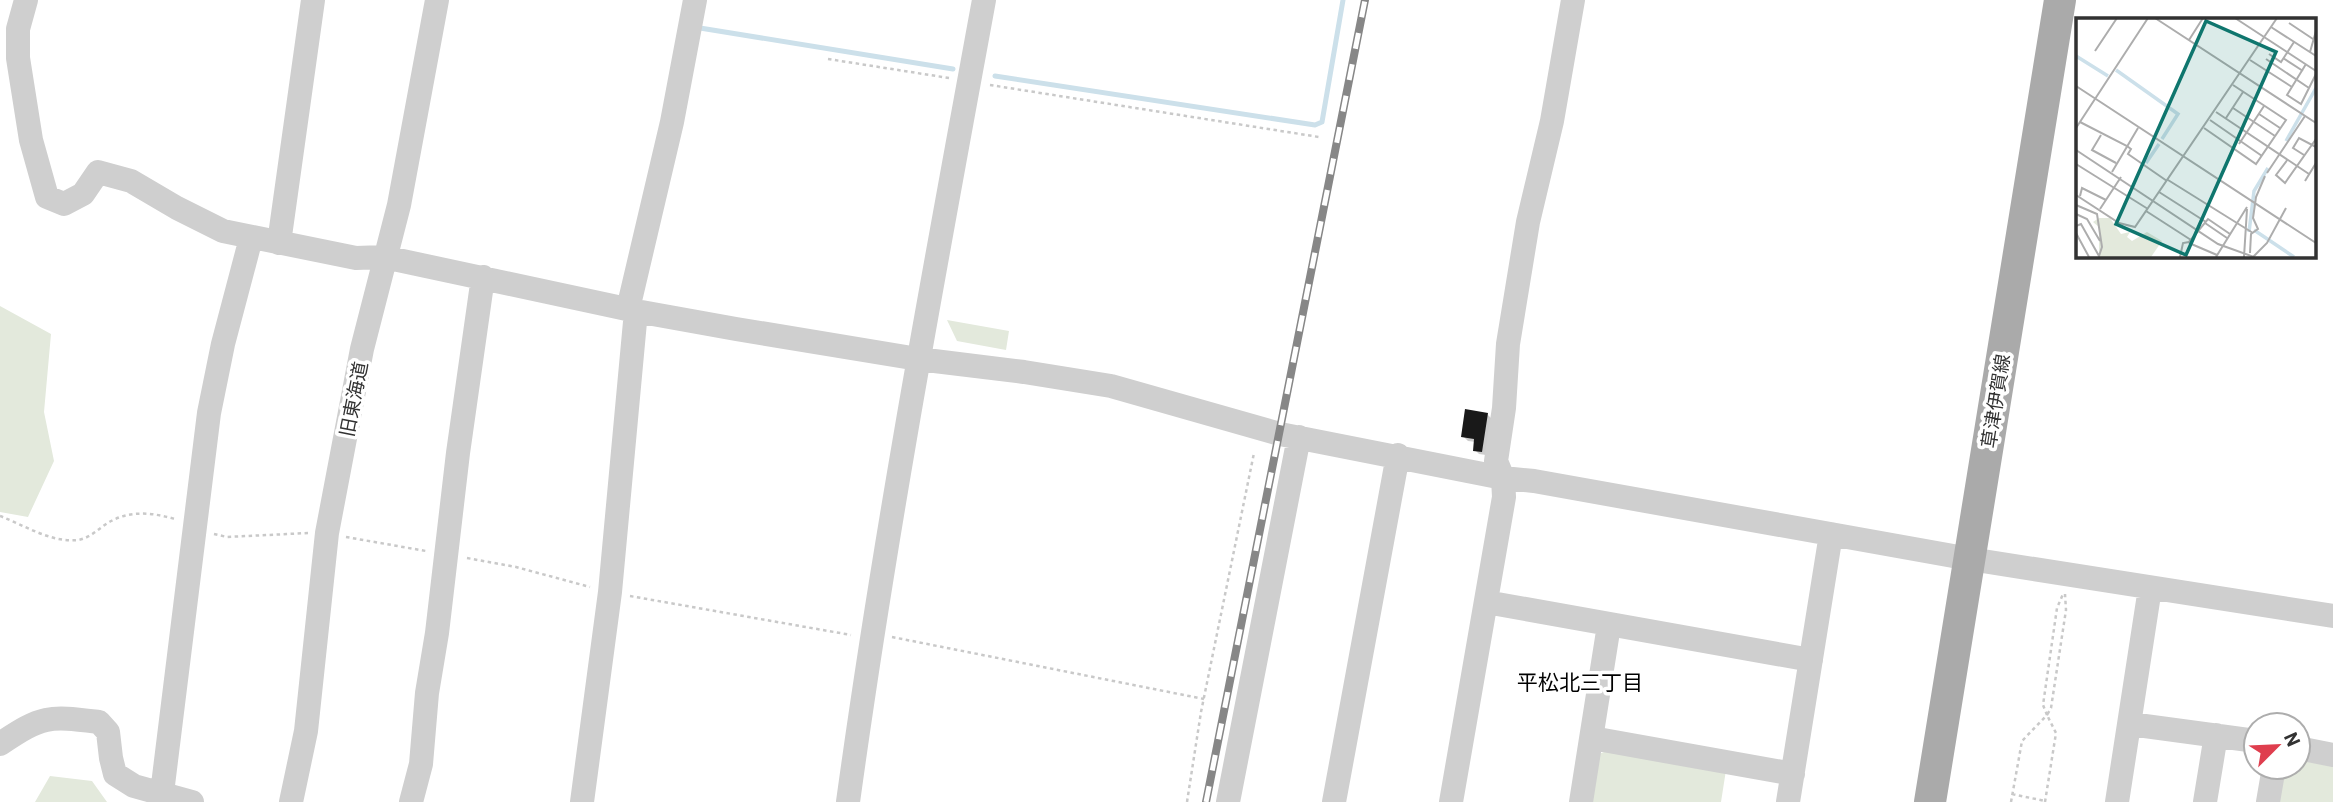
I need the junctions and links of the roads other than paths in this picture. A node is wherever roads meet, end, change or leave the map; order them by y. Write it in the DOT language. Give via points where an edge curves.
graph roads {
  1 [pos="26,0"];
  2 [pos="313,0"];
  3 [pos="437,0"];
  4 [pos="695,0"];
  5 [pos="984,0"];
  6 [pos="1573,0"];
  7 [pos="2060,0"];
  8 [pos="251,238"];
  9 [pos="279,243"];
  10 [pos="384,257"];
  11 [pos="483,276"];
  12 [pos="632,310"];
  13 [pos="918,359"];
  14 [pos="1299,438"];
  15 [pos="1398,456"];
  16 [pos="1503,478"];
  17 [pos="1831,534"];
  18 [pos="1970,559"];
  19 [pos="2150,587"];
  20 [pos="1486,602"];
  21 [pos="2333,616"];
  22 [pos="1609,625"];
  23 [pos="1811,660"];
  24 [pos="2130,724"];
  25 [pos="2216,735"];
  26 [pos="1592,738"];
  27 [pos="2242,739"];
  28 [pos="0,744"];
  29 [pos="2312,751"];
  30 [pos="2333,755"];
  31 [pos="1793,774"];
  32 [pos="2272,781"];
  33 [pos="123,792"];
  34 [pos="162,793"];
  35 [pos="192,802"];
  36 [pos="291,802"];
  37 [pos="411,802"];
  38 [pos="582,802"];
  39 [pos="848,802"];
  40 [pos="1228,802"];
  41 [pos="1334,802"];
  42 [pos="1451,802"];
  43 [pos="1581,802"];
  44 [pos="1788,802"];
  45 [pos="1930,802"];
  46 [pos="2116,802"];
  47 [pos="2205,802"];
  48 [pos="2268,802"];
  1 -- 8 [label="street" via="18,29 18,58 31,140 47,197 64,204 83,194 99,172 131,181 223,231"];
  2 -- 9 [label="street"];
  3 -- 10 [label="street, 旧東海道" via="399,205"];
  4 -- 12 [label="street"];
  5 -- 13 [label="street"];
  6 -- 16 [label="street" via="1508,344 1496,461"];
  7 -- 18 [label="main road, 草津伊賀線"];
  8 -- 9 [label="street"];
  8 -- 34 [label="street" via="209,413"];
  9 -- 10 [label="street" via="356,258"];
  10 -- 11 [label="street"];
  10 -- 36 [label="street, 旧東海道" via="327,533 306,731"];
  11 -- 12 [label="street"];
  11 -- 37 [label="street" via="421,764"];
  12 -- 13 [label="street"];
  12 -- 38 [label="street" via="610,592"];
  13 -- 14 [label="street" via="1111,386"];
  13 -- 39 [label="street"];
  14 -- 15 [label="street"];
  14 -- 40 [label="street"];
  15 -- 16 [label="street"];
  15 -- 41 [label="street"];
  16 -- 17 [label="street"];
  16 -- 20 [label="street" via="1504,497"];
  17 -- 18 [label="street"];
  17 -- 23 [label="street"];
  18 -- 19 [label="street"];
  18 -- 45 [label="main road, 草津伊賀線"];
  19 -- 21 [label="street"];
  19 -- 24 [label="street"];
  20 -- 22 [label="street"];
  20 -- 42 [label="street"];
  22 -- 23 [label="street"];
  22 -- 26 [label="street"];
  23 -- 31 [label="street"];
  24 -- 25 [label="street"];
  24 -- 46 [label="street"];
  25 -- 27 [label="street"];
  25 -- 47 [label="street"];
  26 -- 31 [label="street"];
  26 -- 43 [label="street"];
  28 -- 33 [label="street" via="36,721 61,717 99,722 108,732"];
  29 -- 30 [label="street"];
  31 -- 44 [label="street"];
  32 -- 48 [label="street"];
  33 -- 34 [label="street" via="134,786"];
  34 -- 35 [label="street"];
}
